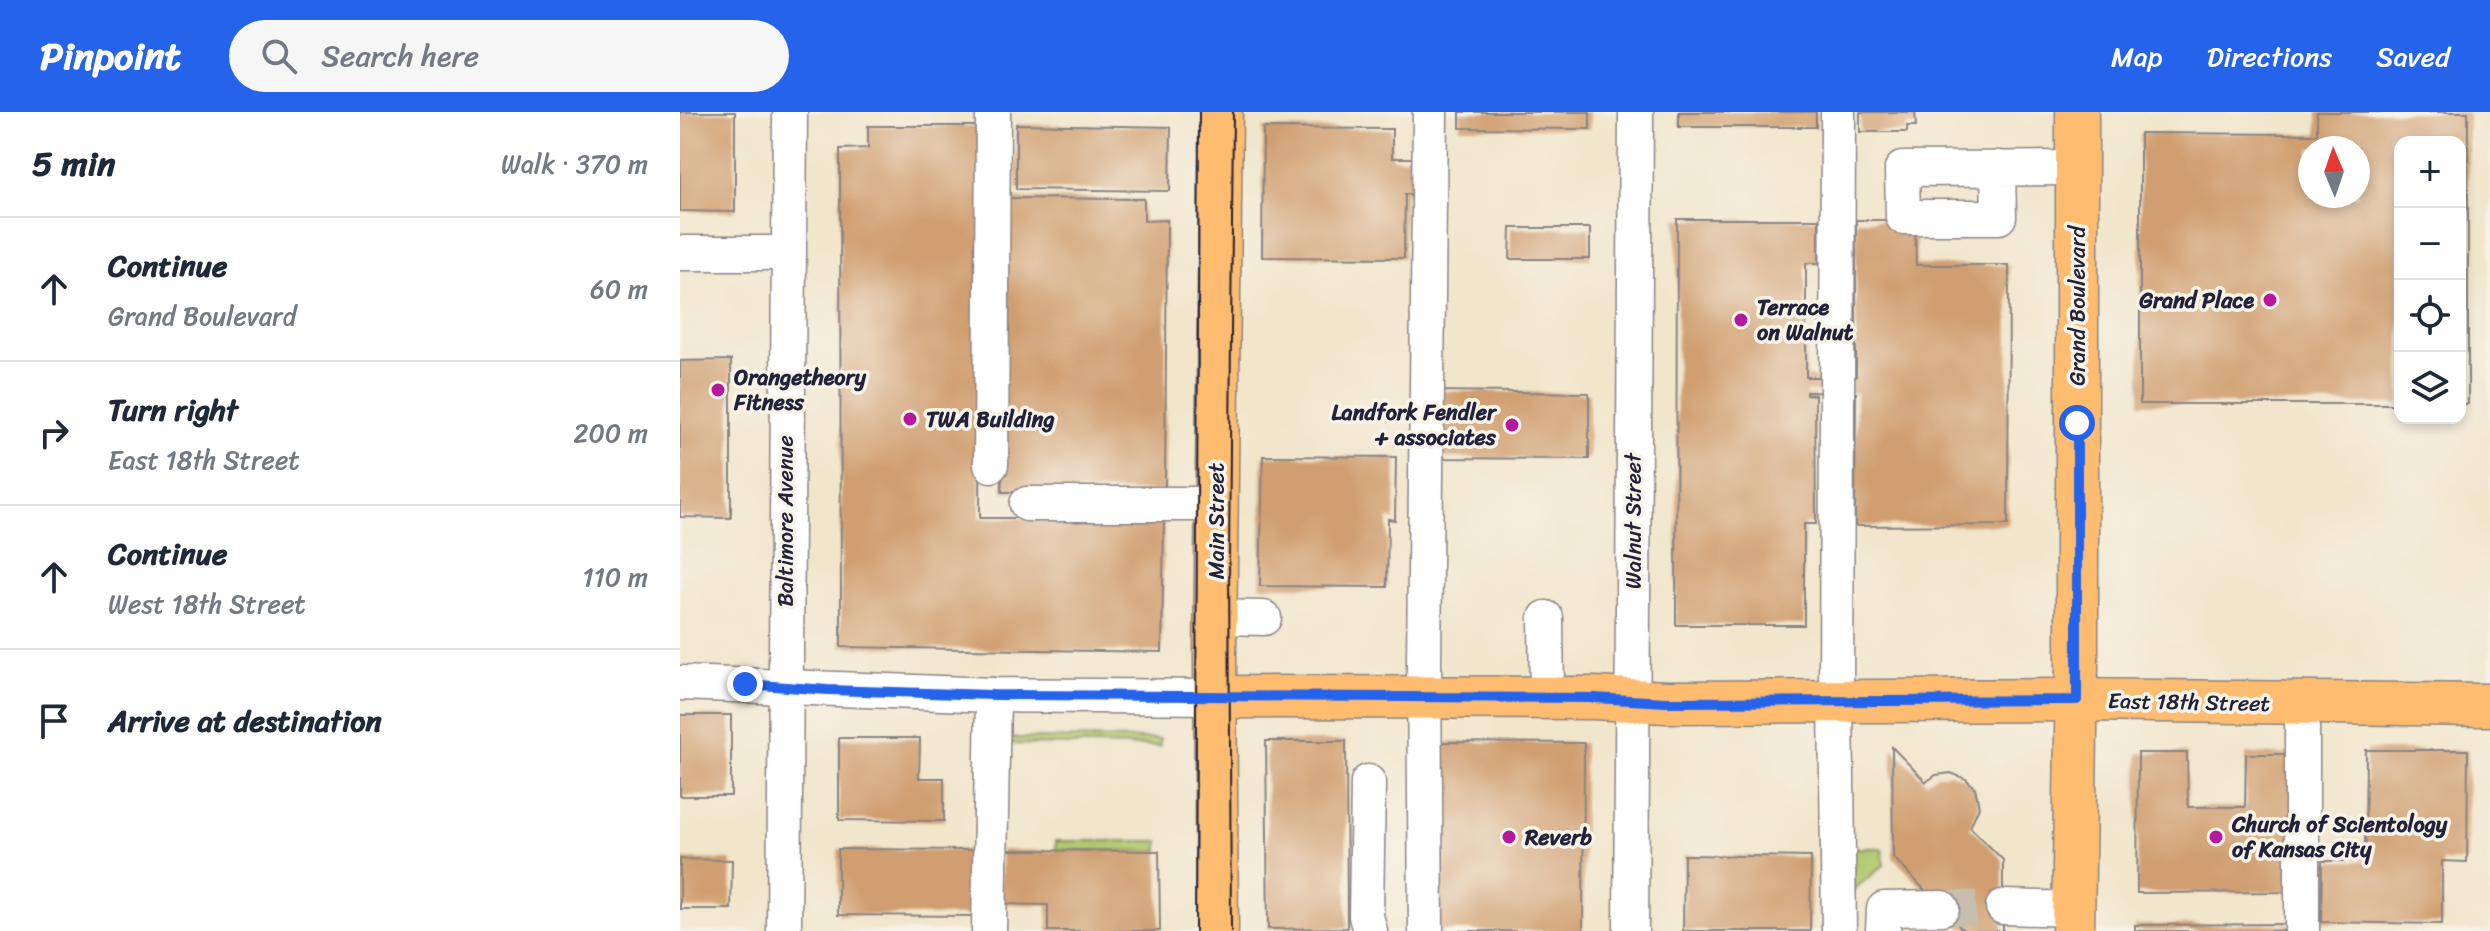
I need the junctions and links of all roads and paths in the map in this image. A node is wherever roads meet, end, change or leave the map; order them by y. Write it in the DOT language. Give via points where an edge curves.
graph roads {
  1 [pos="790,112"];
  2 [pos="993,112"];
  3 [pos="1221,112"];
  4 [pos="1430,112"];
  5 [pos="1636,112"];
  6 [pos="1838,112"];
  7 [pos="2077,112"];
  8 [pos="1998,168"];
  9 [pos="2077,168"];
  10 [pos="680,253"];
  11 [pos="787,253"];
  12 [pos="991,465"];
  13 [pos="1027,504"];
  14 [pos="1217,504"];
  15 [pos="1216,617"];
  16 [pos="1264,618"];
  17 [pos="1546,618"];
  18 [pos="680,683"];
  19 [pos="784,687"];
  20 [pos="993,695"];
  21 [pos="1215,697"];
  22 [pos="1426,698"];
  23 [pos="1547,698"];
  24 [pos="1632,700"];
  25 [pos="2077,700"];
  26 [pos="1836,702"];
  27 [pos="2302,703"];
  28 [pos="2490,705"];
  29 [pos="1368,782"];
  30 [pos="2003,907"];
  31 [pos="1942,908"];
  32 [pos="2074,920"];
  33 [pos="784,931"];
  34 [pos="989,931"];
  35 [pos="1217,931"];
  36 [pos="1370,931"];
  37 [pos="1426,931"];
  38 [pos="1631,931"];
  39 [pos="1839,931"];
  40 [pos="1883,931"];
  41 [pos="2302,931"];
  1 -- 11 [label="street, Baltimore Avenue"];
  2 -- 12 [label="street"];
  3 -- 14 [label="main road, Main Street"];
  4 -- 22 [label="street"];
  5 -- 24 [label="street, Walnut Street"];
  6 -- 26 [label="street"];
  7 -- 9 [label="main road, Grand Boulevard"];
  8 -- 9 [label="street"];
  9 -- 25 [label="main road, Grand Boulevard"];
  10 -- 11 [label="street"];
  11 -- 19 [label="street, Baltimore Avenue"];
  13 -- 14 [label="street"];
  14 -- 15 [label="main road, Main Street"];
  15 -- 16 [label="street"];
  15 -- 21 [label="main road, Main Street"];
  17 -- 23 [label="street"];
  18 -- 19 [label="street"];
  19 -- 20 [label="street"];
  19 -- 33 [label="street, Baltimore Avenue"];
  20 -- 21 [label="street"];
  20 -- 34 [label="street"];
  21 -- 22 [label="main road, East 18th Street"];
  21 -- 35 [label="main road, Main Street"];
  22 -- 23 [label="main road, East 18th Street"];
  22 -- 37 [label="street"];
  23 -- 24 [label="main road, East 18th Street"];
  24 -- 26 [label="main road, East 18th Street"];
  24 -- 38 [label="street, Walnut Street"];
  25 -- 26 [label="main road, East 18th Street"];
  25 -- 27 [label="main road, East 18th Street"];
  25 -- 32 [label="main road, Grand Boulevard"];
  26 -- 39 [label="street"];
  27 -- 28 [label="main road, East 18th Street"];
  27 -- 41 [label="street"];
  29 -- 36 [label="street"];
  30 -- 32 [label="street"];
  31 -- 40 [label="street" via="1884,909"];
}
